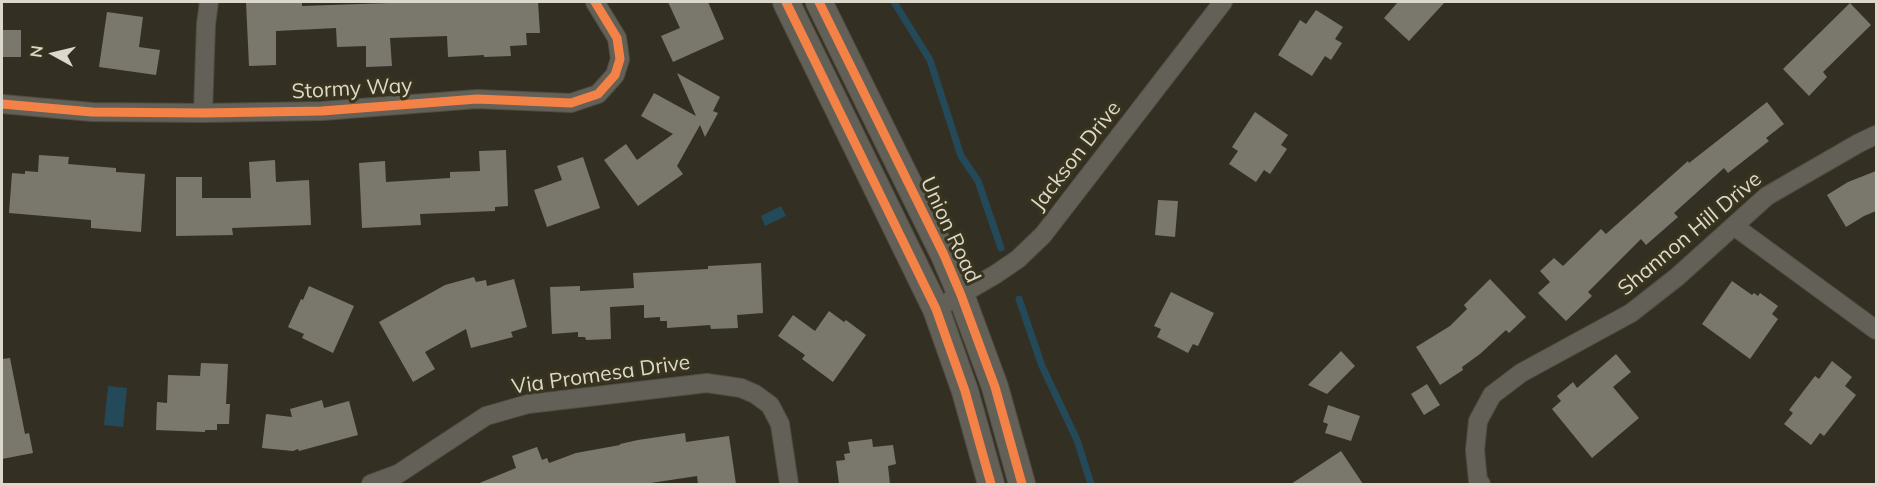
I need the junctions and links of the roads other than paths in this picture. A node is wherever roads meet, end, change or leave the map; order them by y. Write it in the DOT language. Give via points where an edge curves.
graph roads {
  1 [pos="209,2"];
  2 [pos="595,2"];
  3 [pos="786,2"];
  4 [pos="819,2"];
  5 [pos="1223,2"];
  6 [pos="2,104"];
  7 [pos="202,113"];
  8 [pos="1876,135"];
  9 [pos="1734,226"];
  10 [pos="961,295"];
  11 [pos="936,309"];
  12 [pos="1876,330"];
  13 [pos="371,484"];
  14 [pos="789,484"];
  15 [pos="991,484"];
  16 [pos="1022,484"];
  17 [pos="1481,484"];
  1 -- 7 [label="street"];
  2 -- 7 [label="street, Stormy Way" via="617,38 620,59 615,75 598,94 571,103 477,99 322,111"];
  3 -- 11 [label="main road"];
  4 -- 10 [label="main road, Union Road"];
  5 -- 10 [label="street, Jackson Drive" via="1043,236 1018,259"];
  6 -- 7 [label="street, Stormy Way" via="92,112"];
  8 -- 9 [label="street, Shannon Hill Drive" via="1767,196"];
  9 -- 12 [label="street"];
  9 -- 17 [label="street, Shannon Hill Drive" via="1631,313 1521,374 1492,395 1478,421 1474,450"];
  10 -- 11 [label="street, Jackson Drive"];
  10 -- 16 [label="main road, Union Road" via="995,387"];
  11 -- 15 [label="main road" via="966,392"];
  13 -- 14 [label="street, Via Promesa Drive" via="398,474 486,416 528,404 707,383 741,388 770,405 780,424"];
}
